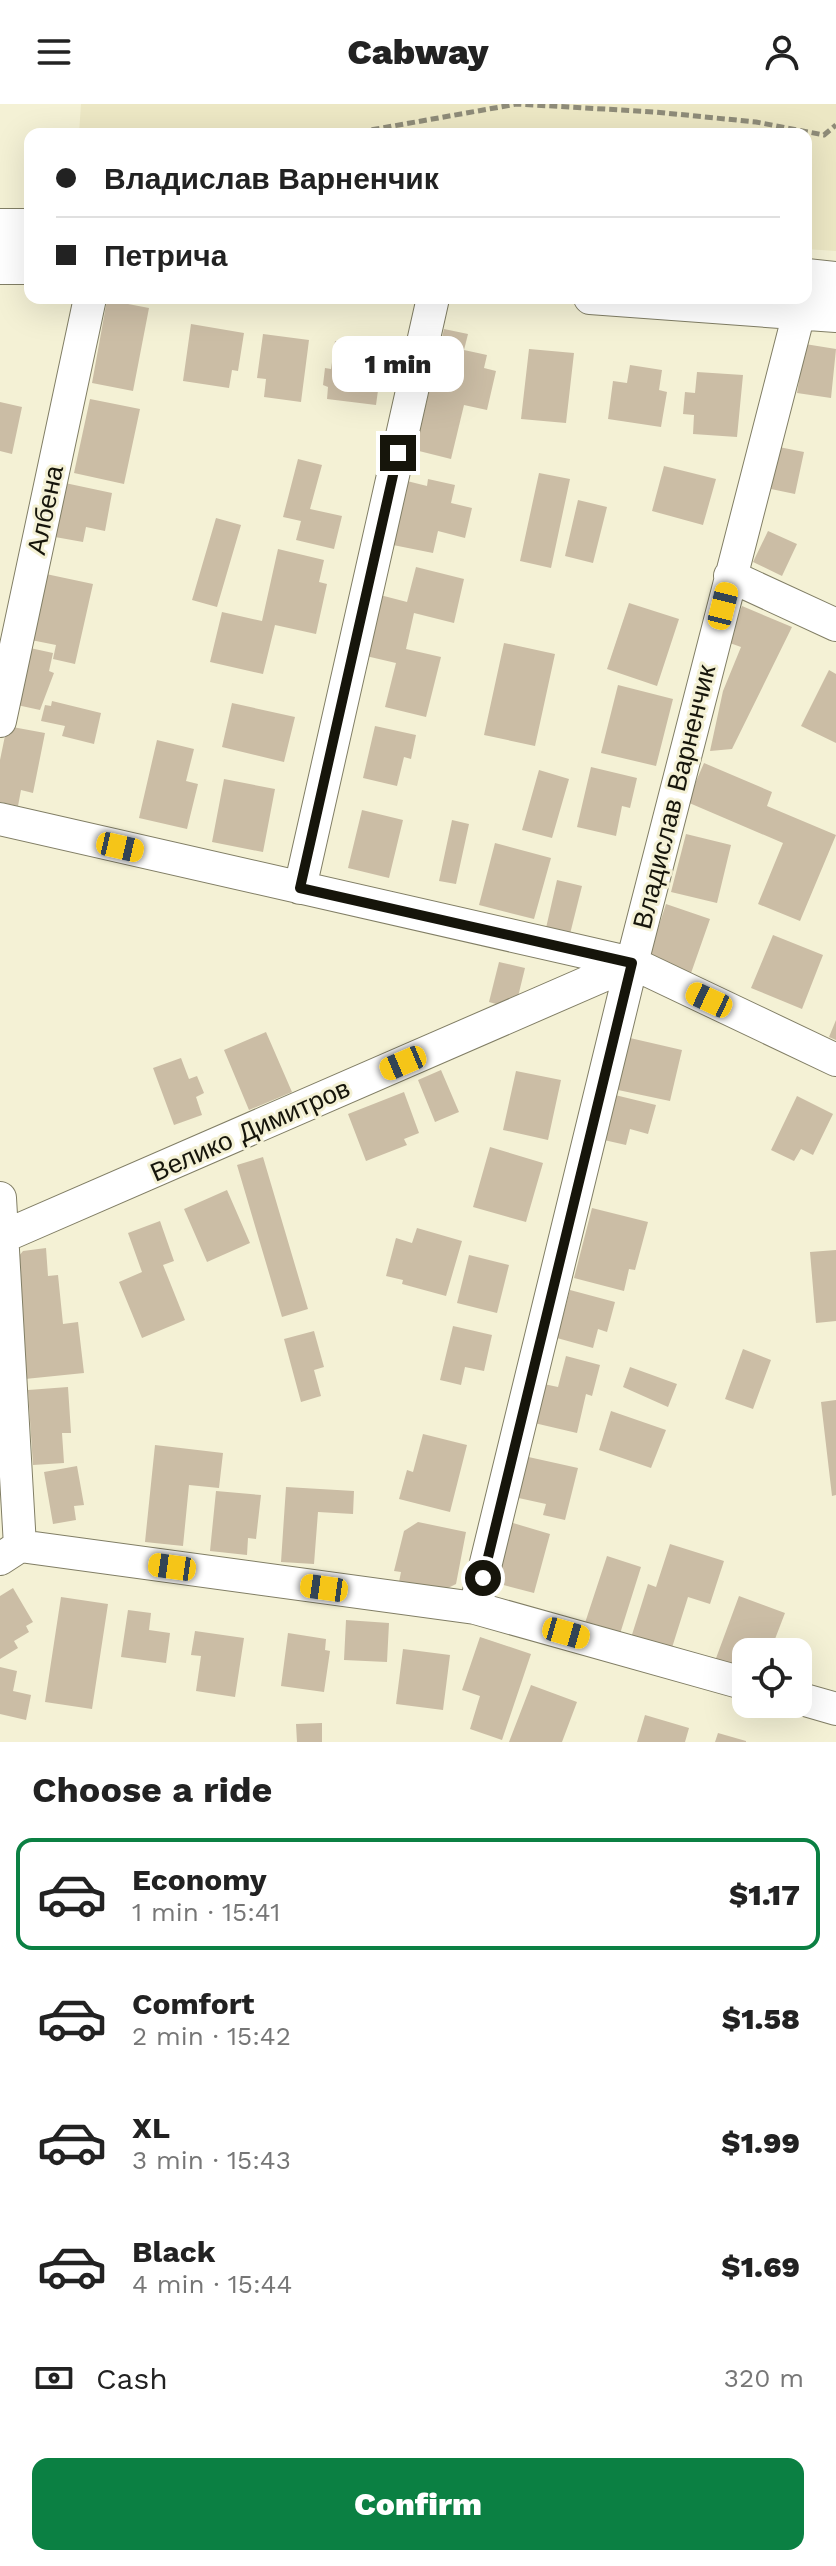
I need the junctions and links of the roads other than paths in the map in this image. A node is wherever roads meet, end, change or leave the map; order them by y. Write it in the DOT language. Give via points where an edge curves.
graph roads {
  1 [pos="0,231"];
  2 [pos="24,231"];
  3 [pos="0,268"];
  4 [pos="24,268"];
  5 [pos="836,284"];
  6 [pos="812,293"];
  7 [pos="812,302"];
  8 [pos="89,304"];
  9 [pos="432,304"];
  10 [pos="801,304"];
  11 [pos="836,316"];
  12 [pos="730,576"];
  13 [pos="836,625"];
  14 [pos="0,721"];
  15 [pos="0,819"];
  16 [pos="300,888"];
  17 [pos="632,963"];
  18 [pos="836,1060"];
  19 [pos="0,1198"];
  20 [pos="1,1238"];
  21 [pos="10,1553"];
  22 [pos="475,1608"];
  23 [pos="732,1680"];
  24 [pos="812,1702"];
  25 [pos="836,1709"];
  1 -- 2 [label="main road"];
  3 -- 4 [label="street"];
  5 -- 6 [label="main road"];
  7 -- 11 [label="street"];
  8 -- 14 [label="street, Албена"];
  9 -- 16 [label="street"];
  10 -- 12 [label="street, Владислав Варненчик"];
  12 -- 13 [label="street"];
  12 -- 17 [label="street, Владислав Варненчик"];
  15 -- 16 [label="street"];
  16 -- 17 [label="street"];
  17 -- 18 [label="street"];
  17 -- 20 [label="street, Велико Димитров"];
  17 -- 22 [label="street, Владислав Варненчик"];
  19 -- 20 [label="street"];
  20 -- 21 [label="street"];
  21 -- 22 [label="street"];
  22 -- 23 [label="street"];
  24 -- 25 [label="street"];
}
